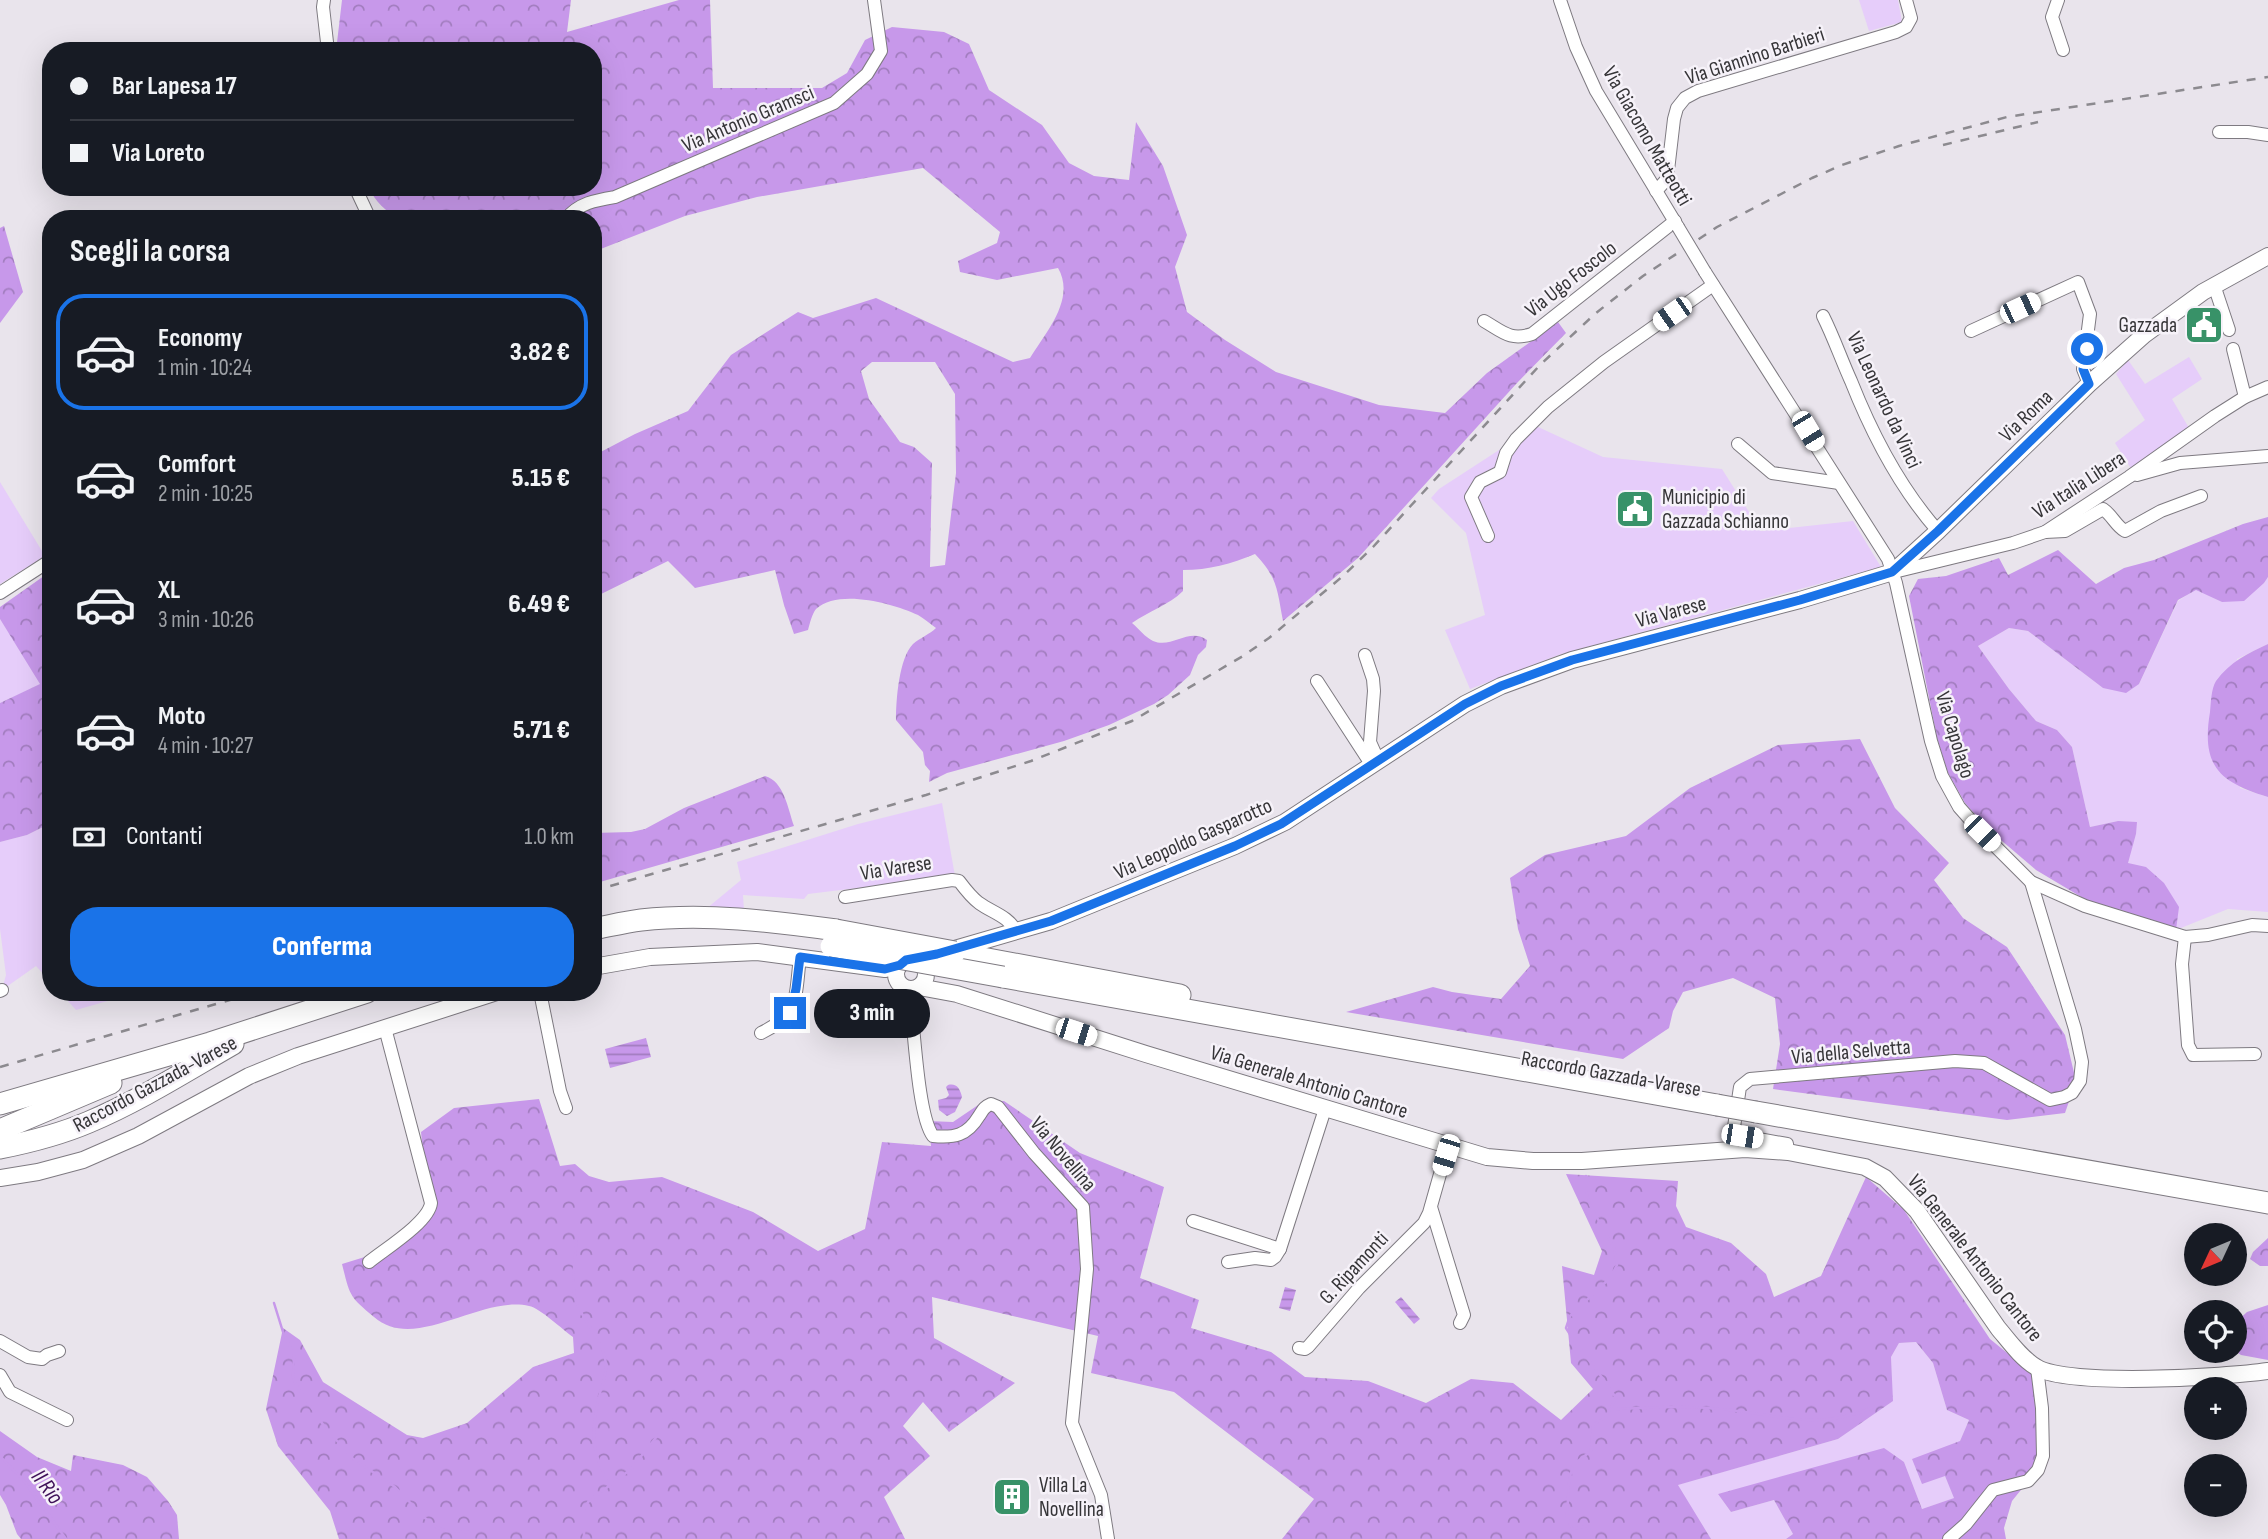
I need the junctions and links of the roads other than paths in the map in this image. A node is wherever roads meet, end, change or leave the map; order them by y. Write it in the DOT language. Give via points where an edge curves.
graph roads {
  1 [pos="324,0"];
  2 [pos="874,0"];
  3 [pos="1559,0"];
  4 [pos="1906,0"];
  5 [pos="2057,0"];
  6 [pos="327,42"];
  7 [pos="2063,50"];
  8 [pos="2219,132"];
  9 [pos="2268,135"];
  10 [pos="1656,191"];
  11 [pos="575,210"];
  12 [pos="1676,224"];
  13 [pos="2268,256"];
  14 [pos="1713,285"];
  15 [pos="2214,285"];
  16 [pos="1823,316"];
  17 [pos="1484,321"];
  18 [pos="2228,330"];
  19 [pos="1971,331"];
  20 [pos="2232,349"];
  21 [pos="2089,384"];
  22 [pos="2268,387"];
  23 [pos="2245,397"];
  24 [pos="1738,444"];
  25 [pos="2268,456"];
  26 [pos="2129,477"];
  27 [pos="1839,483"];
  28 [pos="2201,496"];
  29 [pos="1938,531"];
  30 [pos="2045,532"];
  31 [pos="1488,536"];
  32 [pos="42,566"];
  33 [pos="1892,572"];
  34 [pos="0,593"];
  35 [pos="1365,655"];
  36 [pos="1317,681"];
  37 [pos="1465,704"];
  38 [pos="1375,762"];
  39 [pos="2031,882"];
  40 [pos="845,897"];
  41 [pos="2268,926"];
  42 [pos="602,927"];
  43 [pos="1016,931"];
  44 [pos="2185,937"];
  45 [pos="833,938"];
  46 [pos="955,951"];
  47 [pos="800,957"];
  48 [pos="602,965"];
  49 [pos="909,973"];
  50 [pos="1003,977"];
  51 [pos="1043,977"];
  52 [pos="340,1001"];
  53 [pos="469,1001"];
  54 [pos="542,1001"];
  55 [pos="385,1028"];
  56 [pos="761,1033"];
  57 [pos="220,1044"];
  58 [pos="2255,1054"];
  59 [pos="2064,1097"];
  60 [pos="0,1104"];
  61 [pos="1756,1105"];
  62 [pos="566,1108"];
  63 [pos="1325,1109"];
  64 [pos="1,1134"];
  65 [pos="1448,1146"];
  66 [pos="1788,1152"];
  67 [pos="0,1178"];
  68 [pos="2268,1189"];
  69 [pos="2268,1203"];
  70 [pos="1431,1207"];
  71 [pos="1193,1221"];
  72 [pos="1280,1249"];
  73 [pos="369,1262"];
  74 [pos="1228,1262"];
  75 [pos="1460,1323"];
  76 [pos="0,1341"];
  77 [pos="1299,1348"];
  78 [pos="59,1351"];
  79 [pos="2037,1368"];
  80 [pos="2268,1370"];
  81 [pos="0,1375"];
  82 [pos="67,1420"];
  83 [pos="1108,1539"];
  84 [pos="1949,1539"];
  1 -- 6 [label="street"];
  2 -- 11 [label="street, Via Antonio Gramsci" via="881,51 867,74 834,103"];
  3 -- 10 [label="street, Via Giacomo Matteotti" via="1596,91"];
  4 -- 10 [label="street, Via Giannino Barbieri" via="1910,18 1906,27 1896,32 1685,98 1674,118 1667,179"];
  5 -- 7 [label="street" via="2052,17"];
  8 -- 9 [label="street"];
  10 -- 12 [label="street, Via Giacomo Matteotti"];
  12 -- 14 [label="street, Via Giacomo Matteotti, bridge"];
  12 -- 17 [label="street, Via Ugo Foscolo" via="1532,334 1510,336"];
  13 -- 15 [label="main road, Via Roma"];
  14 -- 27 [label="street, Via Giacomo Matteotti"];
  14 -- 31 [label="street" via="1604,362 1516,439 1500,472 1480,482 1471,497"];
  15 -- 18 [label="street"];
  15 -- 21 [label="main road, Via Roma" via="2165,318"];
  16 -- 29 [label="street, Via Leonardo da Vinci" via="1895,474"];
  19 -- 21 [label="street" via="2078,282 2090,314 2083,369"];
  20 -- 23 [label="street"];
  21 -- 29 [label="main road, Via Roma"];
  22 -- 23 [label="street, Via Italia Libera"];
  23 -- 26 [label="street, Via Italia Libera"];
  24 -- 27 [label="street" via="1772,473"];
  25 -- 26 [label="street" via="2180,463"];
  26 -- 30 [label="street, Via Italia Libera"];
  27 -- 33 [label="street, Via Giacomo Matteotti"];
  28 -- 30 [label="street" via="2125,531 2103,509 2065,531"];
  29 -- 33 [label="main road, Via Roma"];
  30 -- 33 [label="street, Via Italia Libera"];
  32 -- 34 [label="street"];
  33 -- 37 [label="main road, Via Varese" via="1572,660"];
  33 -- 39 [label="street, Via Capolago" via="1942,776 1959,807"];
  35 -- 38 [label="street" via="1373,679 1370,742"];
  36 -- 38 [label="street"];
  37 -- 38 [label="main road, Via Leopoldo Gasparotto"];
  38 -- 43 [label="main road, Via Leopoldo Gasparotto" via="1285,822 1235,846 1114,897"];
  39 -- 44 [label="street, Via Capolago" via="2085,906"];
  39 -- 59 [label="street, Via Capolago" via="2082,1062 2080,1081"];
  40 -- 43 [label="street, Via Varese" via="959,881 979,904 1011,922"];
  41 -- 44 [label="street, Via Capolago"];
  42 -- 45 [label="highway, Raccordo Gazzada-Varese" via="641,920 714,918 783,922"];
  43 -- 46 [label="main road, Via Leopoldo Gasparotto"];
  44 -- 58 [label="street" via="2182,964 2188,1045 2193,1055"];
  45 -- 46 [label="highway, Raccordo Gazzada-Varese, bridge"];
  45 -- 50 [label="highway, Raccordo Gazzada-Varese, bridge"];
  46 -- 49 [label="main road, Via Leopoldo Gasparotto"];
  46 -- 50 [label="highway, Raccordo Gazzada-Varese, bridge"];
  46 -- 51 [label="highway, Raccordo Gazzada-Varese"];
  47 -- 48 [label="main road, Via Leopoldo Gasparotto" via="757,952 650,957"];
  47 -- 49 [label="main road, Via Leopoldo Gasparotto"];
  47 -- 56 [label="street" via="790,1013"];
  49 -- 63 [label="main road, Via Generale Antonio Cantore" via="957,994"];
  49 -- 83 [label="street, Via Novellina" via="928,1130 933,1136 953,1138 964,1134 985,1107 998,1107 1083,1207 1087,1269 1072,1423 1101,1495"];
  50 -- 51 [label="highway, Raccordo Gazzada-Varese"];
  51 -- 61 [label="highway, Raccordo Gazzada-Varese" via="1506,1056"];
  52 -- 57 [label="highway, Raccordo Gazzada-Varese"];
  53 -- 55 [label="main road"];
  54 -- 62 [label="street"];
  55 -- 67 [label="main road" via="249,1076 83,1160"];
  55 -- 73 [label="street" via="432,1203 422,1221"];
  57 -- 60 [label="highway, Raccordo Gazzada-Varese"];
  57 -- 64 [label="highway" via="141,1090 80,1098"];
  57 -- 64 [label="highway, Raccordo Gazzada-Varese" via="174,1079 91,1121 57,1133"];
  59 -- 66 [label="street, Via della Selvetta" via="2050,1100 1984,1063 1955,1061 1750,1079 1740,1087 1734,1127 1742,1136 1787,1144"];
  61 -- 68 [label="highway, Raccordo Gazzada-Varese"];
  61 -- 69 [label="highway, Raccordo Gazzada-Varese"];
  63 -- 65 [label="main road, Via Generale Antonio Cantore"];
  63 -- 72 [label="street"];
  65 -- 66 [label="main road, Via Generale Antonio Cantore" via="1487,1157 1533,1161 1745,1149"];
  65 -- 70 [label="street, G. Ripamonti"];
  66 -- 79 [label="main road, Via Generale Antonio Cantore" via="1865,1167 1885,1178 1917,1211 1998,1328"];
  70 -- 75 [label="street" via="1464,1315"];
  70 -- 77 [label="street, G. Ripamonti" via="1424,1223 1308,1347"];
  71 -- 72 [label="street"];
  72 -- 74 [label="street" via="1271,1260"];
  76 -- 78 [label="street" via="28,1357 42,1359"];
  79 -- 80 [label="main road, Via Generale Antonio Cantore" via="2077,1376 2153,1379"];
  79 -- 84 [label="street" via="2043,1456 2038,1470 2028,1481 1993,1490"];
  81 -- 82 [label="street" via="10,1392"];
}
